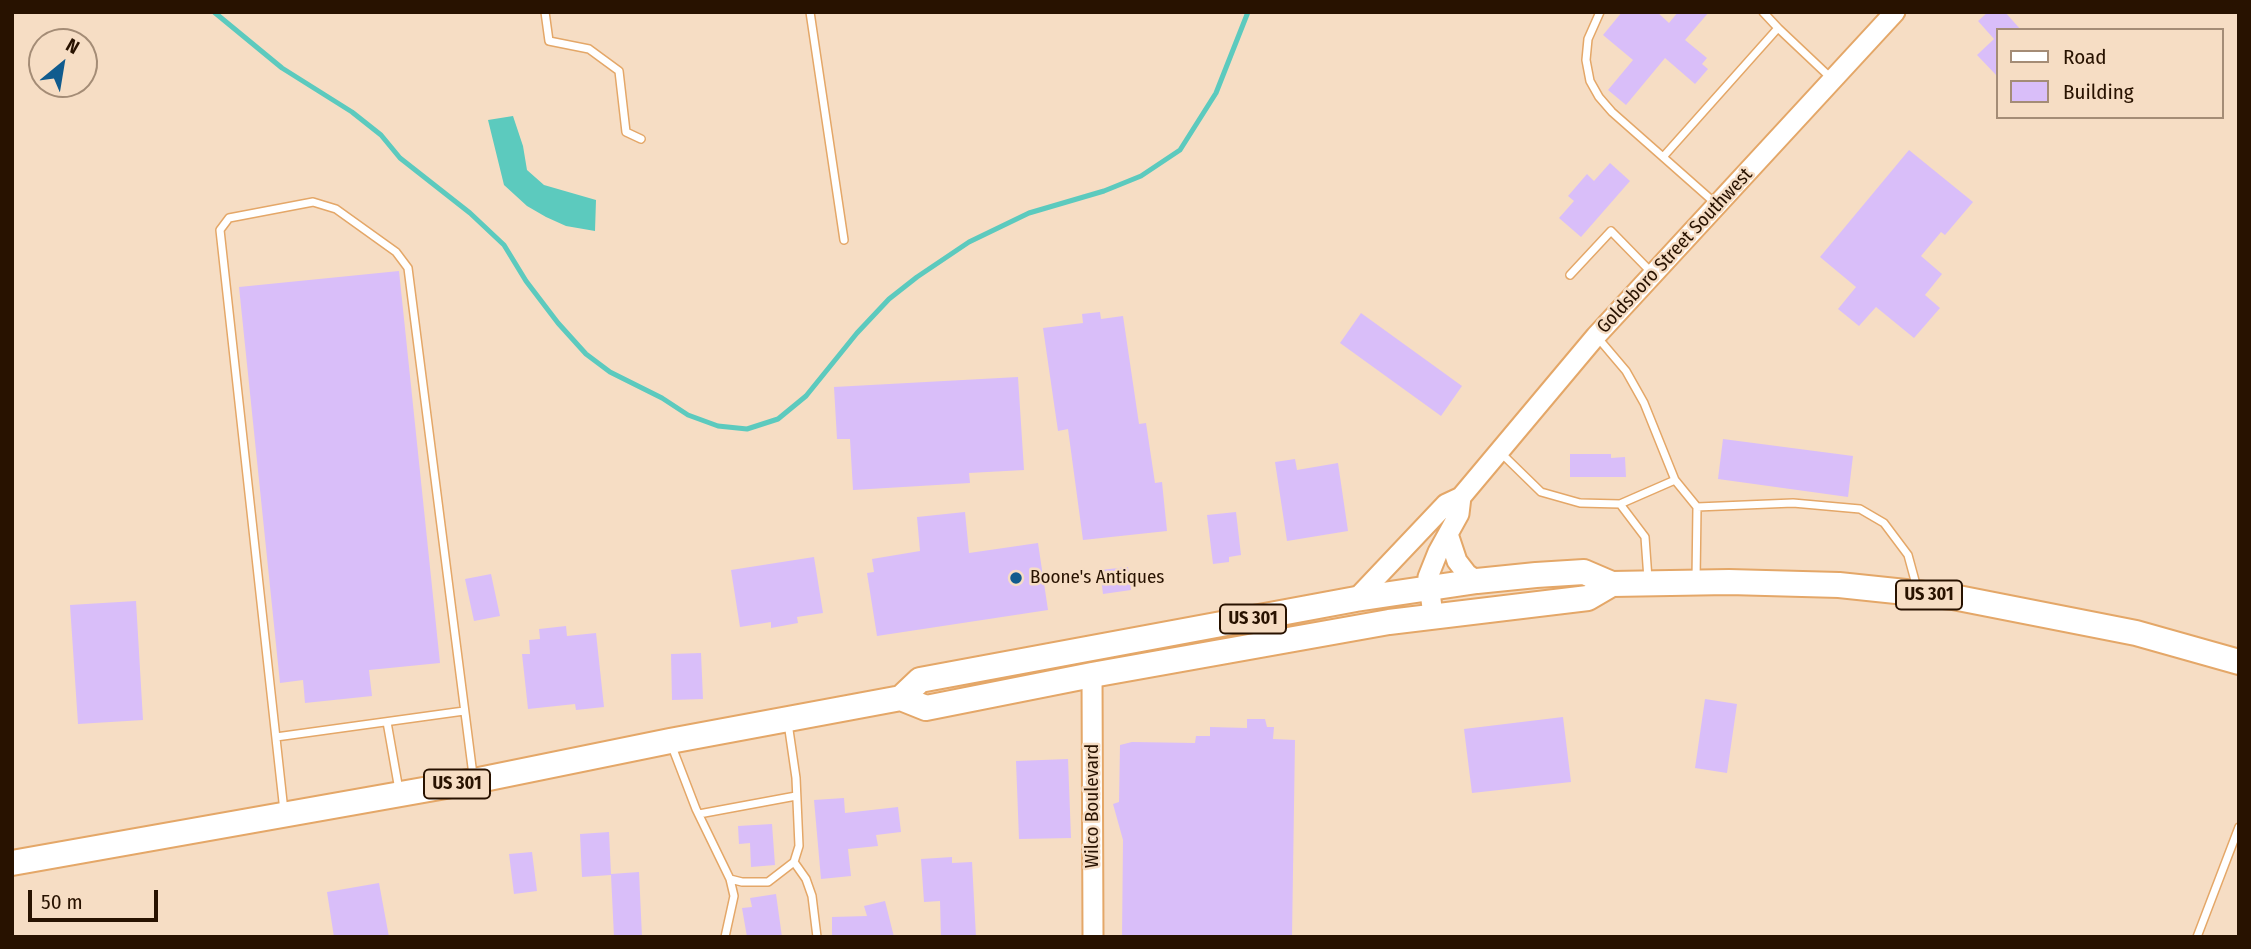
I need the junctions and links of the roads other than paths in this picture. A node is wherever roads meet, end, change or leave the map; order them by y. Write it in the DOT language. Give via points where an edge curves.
graph roads {
  1 [pos="545,12"];
  2 [pos="810,12"];
  3 [pos="1600,12"];
  4 [pos="1763,12"];
  5 [pos="1895,12"];
  6 [pos="1778,28"];
  7 [pos="1833,79"];
  8 [pos="641,139"];
  9 [pos="1663,157"];
  10 [pos="1717,205"];
  11 [pos="844,240"];
  12 [pos="1570,275"];
  13 [pos="1653,275"];
  14 [pos="1596,336"];
  15 [pos="1500,453"];
  16 [pos="1675,480"];
  17 [pos="1461,497"];
  18 [pos="1620,504"];
  19 [pos="1697,507"];
  20 [pos="1448,534"];
  21 [pos="1477,581"];
  22 [pos="1696,582"];
  23 [pos="1648,583"];
  24 [pos="1612,584"];
  25 [pos="1429,588"];
  26 [pos="1919,593"];
  27 [pos="1356,599"];
  28 [pos="1433,615"];
  29 [pos="2239,662"];
  30 [pos="1092,675"];
  31 [pos="901,698"];
  32 [pos="464,712"];
  33 [pos="787,718"];
  34 [pos="387,722"];
  35 [pos="276,737"];
  36 [pos="670,741"];
  37 [pos="474,781"];
  38 [pos="400,794"];
  39 [pos="796,796"];
  40 [pos="699,814"];
  41 [pos="284,816"];
  42 [pos="2239,827"];
  43 [pos="794,862"];
  44 [pos="12,863"];
  45 [pos="730,879"];
  46 [pos="725,937"];
  47 [pos="817,937"];
  48 [pos="1093,937"];
  49 [pos="2197,937"];
  1 -- 8 [label="lane" via="549,41 589,49 619,71 626,132"];
  2 -- 11 [label="lane"];
  3 -- 9 [label="lane" via="1588,39 1590,81 1612,112"];
  4 -- 6 [label="lane"];
  5 -- 7 [label="street, Goldsboro Street Southwest"];
  6 -- 7 [label="lane"];
  6 -- 9 [label="lane"];
  7 -- 10 [label="street, Goldsboro Street Southwest"];
  9 -- 10 [label="lane"];
  10 -- 13 [label="street, Goldsboro Street Southwest"];
  12 -- 13 [label="lane" via="1611,231"];
  13 -- 14 [label="street, Goldsboro Street Southwest"];
  14 -- 15 [label="street, Goldsboro Street Southwest"];
  14 -- 16 [label="lane" via="1626,371"];
  15 -- 17 [label="street, Goldsboro Street Southwest"];
  15 -- 18 [label="lane" via="1541,492 1580,503"];
  16 -- 18 [label="lane"];
  16 -- 19 [label="lane"];
  17 -- 20 [label="street, Goldsboro Street Southwest" via="1459,514"];
  17 -- 27 [label="street, Goldsboro Street Southwest" via="1446,504"];
  18 -- 23 [label="lane" via="1645,537"];
  19 -- 22 [label="lane"];
  19 -- 26 [label="lane" via="1793,503 1860,509 1884,523 1908,555"];
  20 -- 21 [label="street" via="1457,562"];
  20 -- 25 [label="street, Goldsboro Street Southwest" via="1430,572"];
  21 -- 24 [label="highway, US 301" via="1584,572"];
  21 -- 25 [label="highway, US 301"];
  22 -- 23 [label="highway, US 301"];
  22 -- 26 [label="highway, US 301" via="1839,585"];
  23 -- 24 [label="highway, US 301"];
  24 -- 28 [label="highway, US 301" via="1588,598"];
  25 -- 27 [label="highway, US 301"];
  25 -- 28 [label="street, Goldsboro Street Southwest"];
  26 -- 29 [label="highway, US 301" via="2136,633"];
  27 -- 31 [label="highway, US 301" via="920,680"];
  28 -- 30 [label="highway, US 301"];
  30 -- 31 [label="highway, US 301" via="926,708"];
  30 -- 48 [label="street, Wilco Boulevard"];
  31 -- 33 [label="highway, US 301"];
  32 -- 34 [label="lane"];
  32 -- 35 [label="lane" via="408,268 396,252 336,209 313,202 229,218 220,230"];
  32 -- 37 [label="lane"];
  33 -- 36 [label="highway, US 301"];
  33 -- 39 [label="lane"];
  34 -- 35 [label="lane"];
  34 -- 38 [label="lane"];
  35 -- 41 [label="lane"];
  36 -- 37 [label="highway, US 301"];
  36 -- 40 [label="lane"];
  37 -- 38 [label="highway, US 301"];
  38 -- 41 [label="highway, US 301"];
  39 -- 40 [label="lane"];
  39 -- 43 [label="lane" via="799,846"];
  40 -- 45 [label="lane"];
  41 -- 44 [label="highway, US 301"];
  42 -- 49 [label="lane"];
  43 -- 45 [label="lane" via="768,882"];
  43 -- 47 [label="lane" via="812,896"];
  45 -- 46 [label="lane" via="734,896"];
}
